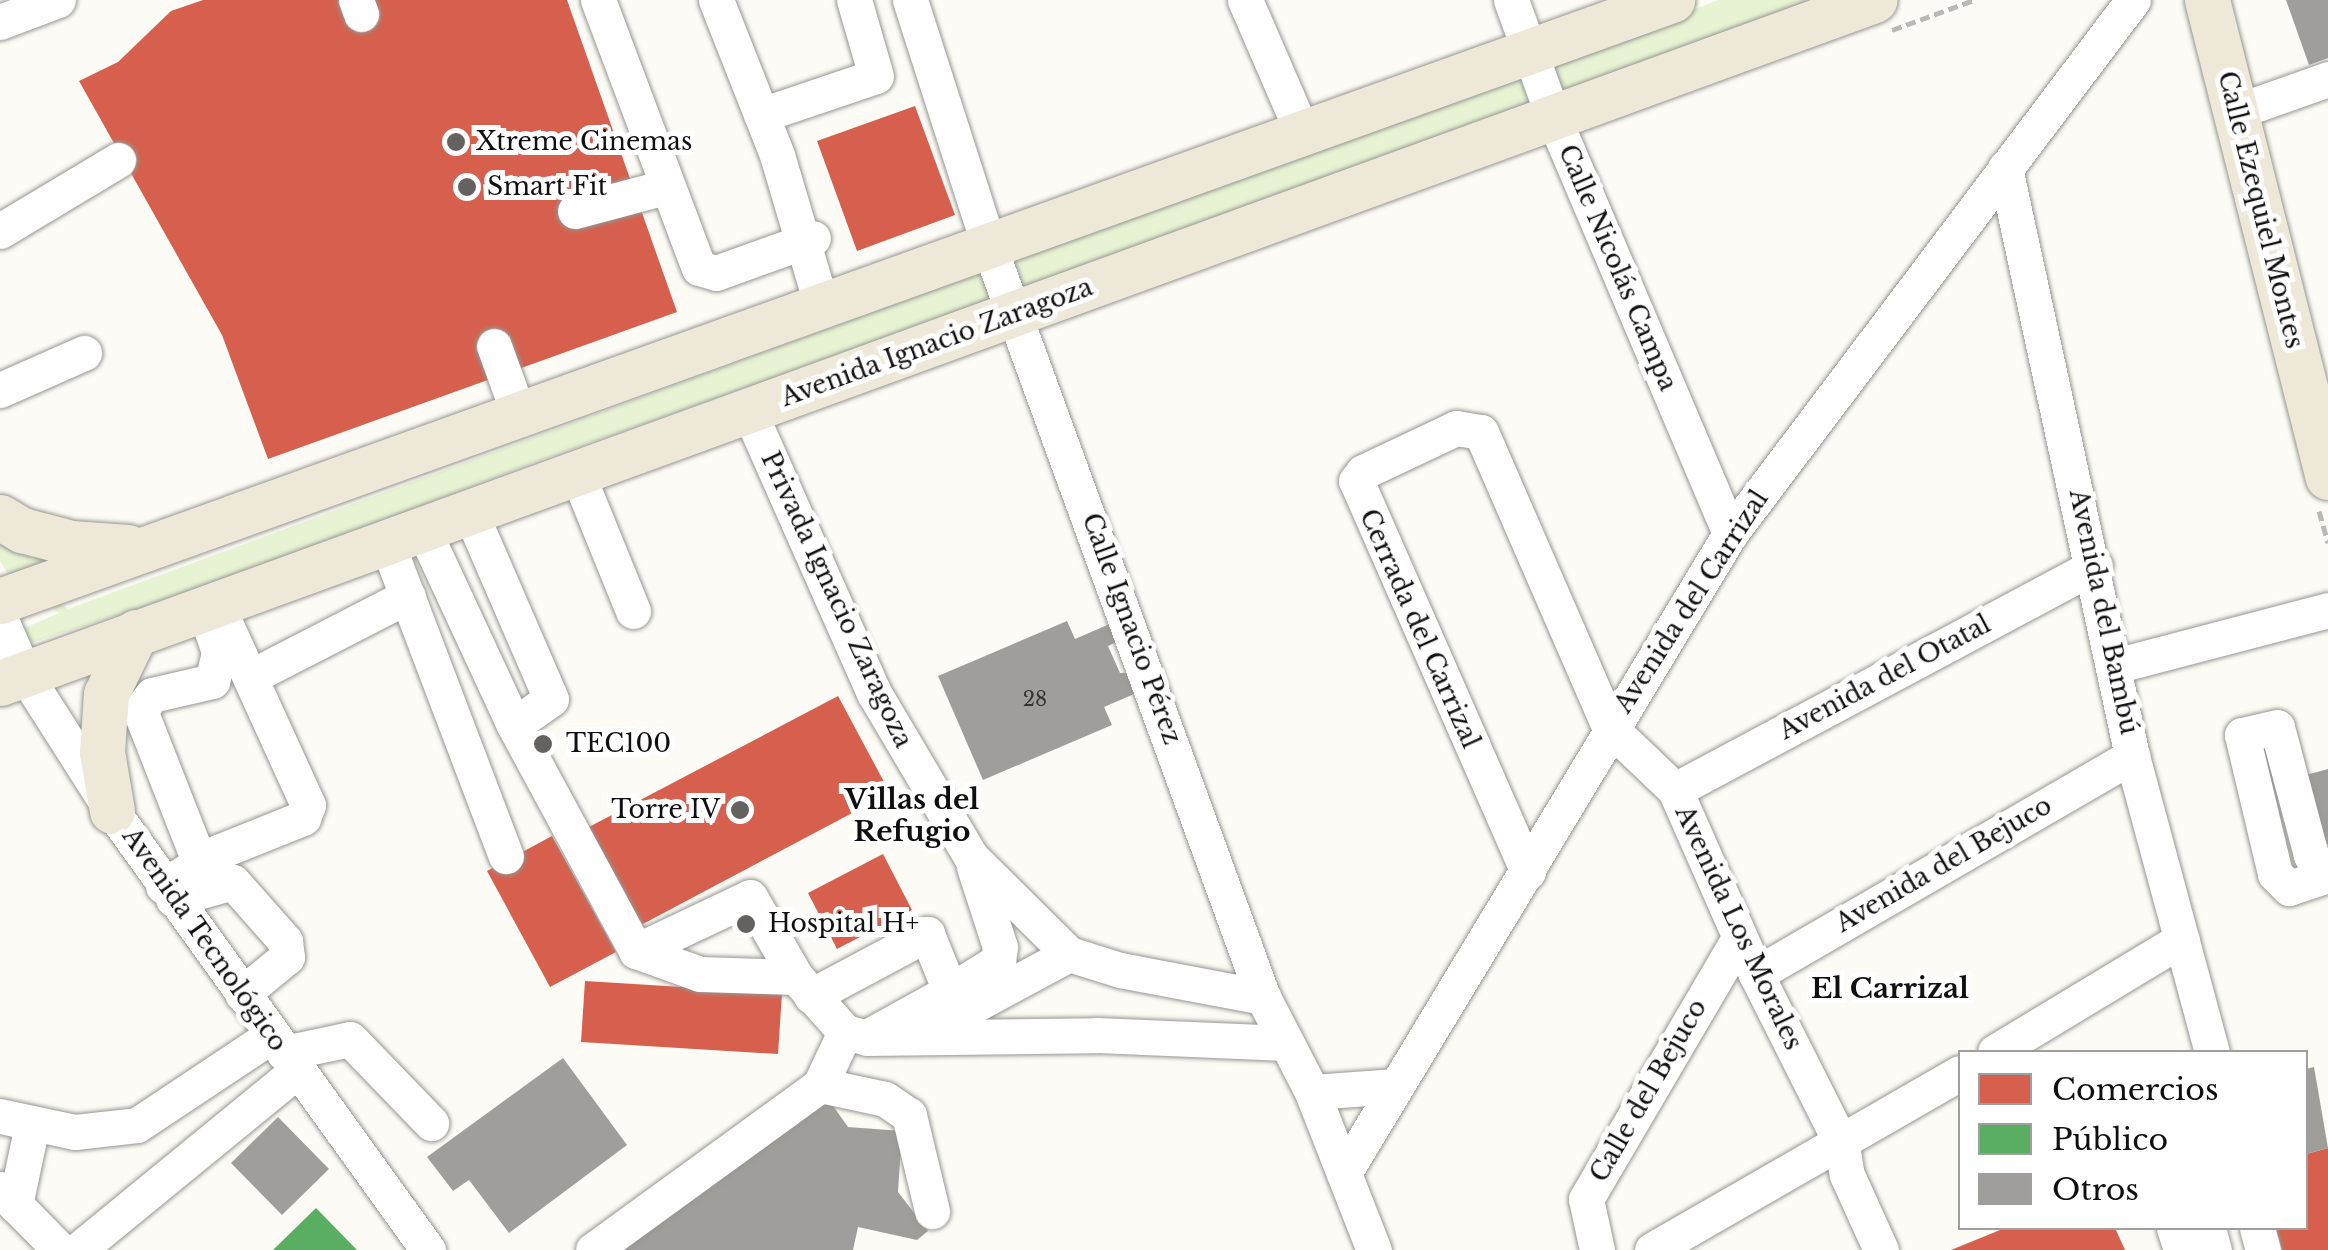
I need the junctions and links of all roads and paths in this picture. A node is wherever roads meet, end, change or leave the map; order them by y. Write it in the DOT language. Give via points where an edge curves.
graph roads {
  1 [pos="58,0"];
  2 [pos="598,0"];
  3 [pos="716,0"];
  4 [pos="854,0"];
  5 [pos="910,0"];
  6 [pos="1245,0"];
  7 [pos="1511,0"];
  8 [pos="1672,0"];
  9 [pos="1874,0"];
  10 [pos="2132,0"];
  11 [pos="2207,0"];
  12 [pos="13,12"];
  13 [pos="1529,52"];
  14 [pos="2328,79"];
  15 [pos="2236,112"];
  16 [pos="761,114"];
  17 [pos="1554,120"];
  18 [pos="1302,132"];
  19 [pos="118,160"];
  20 [pos="2005,168"];
  21 [pos="660,174"];
  22 [pos="575,212"];
  23 [pos="0,231"];
  24 [pos="804,236"];
  25 [pos="989,246"];
  26 [pos="831,303"];
  27 [pos="1019,314"];
  28 [pos="494,346"];
  29 [pos="84,353"];
  30 [pos="2316,375"];
  31 [pos="0,390"];
  32 [pos="749,411"];
  33 [pos="519,415"];
  34 [pos="577,473"];
  35 [pos="2328,478"];
  36 [pos="470,512"];
  37 [pos="0,517"];
  38 [pos="1730,534"];
  39 [pos="405,536"];
  40 [pos="150,548"];
  41 [pos="2095,566"];
  42 [pos="408,596"];
  43 [pos="0,602"];
  44 [pos="209,606"];
  45 [pos="2328,610"];
  46 [pos="633,612"];
  47 [pos="0,618"];
  48 [pos="136,632"];
  49 [pos="2114,666"];
  50 [pos="254,674"];
  51 [pos="12,678"];
  52 [pos="514,725"];
  53 [pos="1610,728"];
  54 [pos="2132,756"];
  55 [pos="1674,790"];
  56 [pos="112,811"];
  57 [pos="962,843"];
  58 [pos="204,856"];
  59 [pos="506,856"];
  60 [pos="1528,872"];
  61 [pos="163,885"];
  62 [pos="1739,938"];
  63 [pos="2182,939"];
  64 [pos="636,952"];
  65 [pos="1069,954"];
  66 [pos="979,962"];
  67 [pos="1120,970"];
  68 [pos="1756,974"];
  69 [pos="803,986"];
  70 [pos="1034,986"];
  71 [pos="950,991"];
  72 [pos="242,994"];
  73 [pos="1263,997"];
  74 [pos="856,1035"];
  75 [pos="914,1038"];
  76 [pos="1286,1042"];
  77 [pos="1998,1050"];
  78 [pos="2211,1050"];
  79 [pos="284,1053"];
  80 [pos="1958,1074"];
  81 [pos="820,1085"];
  82 [pos="1396,1086"];
  83 [pos="1312,1092"];
  84 [pos="16,1120"];
  85 [pos="431,1123"];
  86 [pos="1842,1145"];
  87 [pos="1344,1174"];
  88 [pos="8,1197"];
  89 [pos="932,1211"];
  90 [pos="2178,1230"];
  91 [pos="2203,1244"];
  92 [pos="60,1250"];
  93 [pos="78,1250"];
  94 [pos="428,1250"];
  95 [pos="593,1250"];
  96 [pos="1374,1250"];
  97 [pos="1597,1250"];
  98 [pos="1652,1250"];
  99 [pos="1881,1250"];
  1 -- 12 [label="street"];
  2 -- 21 [label="street"];
  3 -- 16 [label="street"];
  4 -- 16 [label="street" via="876,76"];
  5 -- 25 [label="street, Calle Ignacio Pérez"];
  6 -- 18 [label="street"];
  7 -- 13 [label="street, Calle Nicolás Campa"];
  8 -- 13 [label="main road"];
  9 -- 17 [label="main road, Avenida Ignacio Zaragoza"];
  10 -- 20 [label="street, Avenida del Carrizal"];
  11 -- 15 [label="main road, Calle Ezequiel Montes"];
  13 -- 17 [label="street, Calle Nicolás Campa"];
  13 -- 18 [label="main road"];
  14 -- 15 [label="street"];
  15 -- 30 [label="main road, Calle Ezequiel Montes"];
  16 -- 24 [label="street"];
  17 -- 27 [label="main road, Avenida Ignacio Zaragoza"];
  17 -- 38 [label="street, Calle Nicolás Campa"];
  18 -- 25 [label="main road"];
  19 -- 23 [label="street"];
  20 -- 38 [label="street, Avenida del Carrizal"];
  20 -- 41 [label="street, Avenida del Bambú"];
  21 -- 22 [label="street"];
  21 -- 24 [label="street" via="705,274"];
  24 -- 26 [label="street"];
  25 -- 26 [label="main road"];
  25 -- 27 [label="street, Calle Ignacio Pérez"];
  26 -- 33 [label="main road"];
  27 -- 32 [label="main road, Avenida Ignacio Zaragoza"];
  27 -- 73 [label="street, Calle Ignacio Pérez"];
  28 -- 33 [label="street"];
  29 -- 31 [label="street"];
  30 -- 35 [label="main road, Calle Ezequiel Montes"];
  32 -- 34 [label="main road, Avenida Ignacio Zaragoza"];
  32 -- 57 [label="street, Privada Ignacio Zaragoza" via="874,693"];
  33 -- 40 [label="main road"];
  34 -- 36 [label="main road, Avenida Ignacio Zaragoza"];
  34 -- 46 [label="street"];
  36 -- 39 [label="main road, Avenida Ignacio Zaragoza"];
  36 -- 52 [label="street" via="551,698"];
  37 -- 40 [label="main road" via="72,543"];
  38 -- 53 [label="street, Avenida del Carrizal"];
  39 -- 42 [label="street"];
  39 -- 44 [label="main road, Avenida Ignacio Zaragoza"];
  39 -- 52 [label="street"];
  40 -- 43 [label="main road"];
  41 -- 49 [label="street, Avenida del Bambú"];
  41 -- 55 [label="street, Avenida del Otatal"];
  42 -- 50 [label="street"];
  42 -- 59 [label="street"];
  44 -- 48 [label="main road, Avenida Ignacio Zaragoza"];
  44 -- 50 [label="street"];
  44 -- 58 [label="street" via="217,666 212,681 152,695 140,710"];
  45 -- 49 [label="street"];
  47 -- 51 [label="street, Avenida Tecnológico"];
  48 -- 51 [label="main road, Avenida Ignacio Zaragoza"];
  48 -- 56 [label="main road" via="106,694 102,752"];
  49 -- 54 [label="street, Avenida del Bambú"];
  50 -- 58 [label="street" via="308,805 304,818"];
  51 -- 56 [label="street, Avenida Tecnológico"];
  52 -- 64 [label="street"];
  53 -- 55 [label="street, Avenida Los Morales"];
  53 -- 60 [label="street, Avenida del Carrizal"];
  53 -- 60 [label="street, Cerrada del Carrizal" via="1482,432 1456,428 1363,472 1358,495"];
  54 -- 63 [label="street, Avenida del Bambú"];
  54 -- 68 [label="street, Avenida del Bejuco"];
  55 -- 62 [label="street, Avenida Los Morales"];
  56 -- 61 [label="street, Avenida Tecnológico"];
  57 -- 65 [label="street, Privada Ignacio Zaragoza"];
  57 -- 66 [label="street" via="948,856 986,934 988,948"];
  57 -- 71 [label="street" via="1000,947 998,961"];
  58 -- 61 [label="street"];
  60 -- 82 [label="street, Avenida del Carrizal"];
  61 -- 72 [label="street, Avenida Tecnológico"];
  61 -- 72 [label="street" via="233,882 286,941 287,958"];
  62 -- 68 [label="street, Avenida Los Morales"];
  62 -- 97 [label="street, Calle del Bejuco" via="1586,1199"];
  63 -- 77 [label="street"];
  63 -- 78 [label="street, Avenida del Bambú"];
  64 -- 69 [label="street" via="700,974"];
  64 -- 69 [label="street" via="750,897"];
  65 -- 67 [label="street, Privada Ignacio Zaragoza"];
  65 -- 75 [label="street"];
  67 -- 70 [label="street" via="1079,972"];
  67 -- 73 [label="street, Privada Ignacio Zaragoza"];
  68 -- 86 [label="street, Avenida Los Morales"];
  69 -- 71 [label="street" via="927,934"];
  69 -- 74 [label="street"];
  71 -- 74 [label="street"];
  72 -- 79 [label="street, Avenida Tecnológico"];
  73 -- 76 [label="street, Calle Ignacio Pérez"];
  74 -- 75 [label="street"];
  74 -- 81 [label="street"];
  75 -- 76 [label="street"];
  76 -- 83 [label="street, Calle Ignacio Pérez"];
  79 -- 84 [label="street" via="137,1125 103,1134"];
  79 -- 85 [label="street" via="350,1039"];
  79 -- 93 [label="street"];
  79 -- 94 [label="street, Avenida Tecnológico"];
  80 -- 86 [label="street"];
  81 -- 89 [label="street" via="885,1099 909,1115"];
  81 -- 95 [label="street"];
  82 -- 83 [label="street"];
  82 -- 87 [label="street, Avenida del Carrizal"];
  83 -- 87 [label="street, Calle Ignacio Pérez"];
  84 -- 88 [label="street"];
  86 -- 98 [label="street"];
  86 -- 99 [label="street, Avenida Los Morales" via="1846,1175"];
  87 -- 96 [label="street, Calle Ignacio Pérez"];
  88 -- 92 [label="street"];
  90 -- 91 [label="street"];
}
